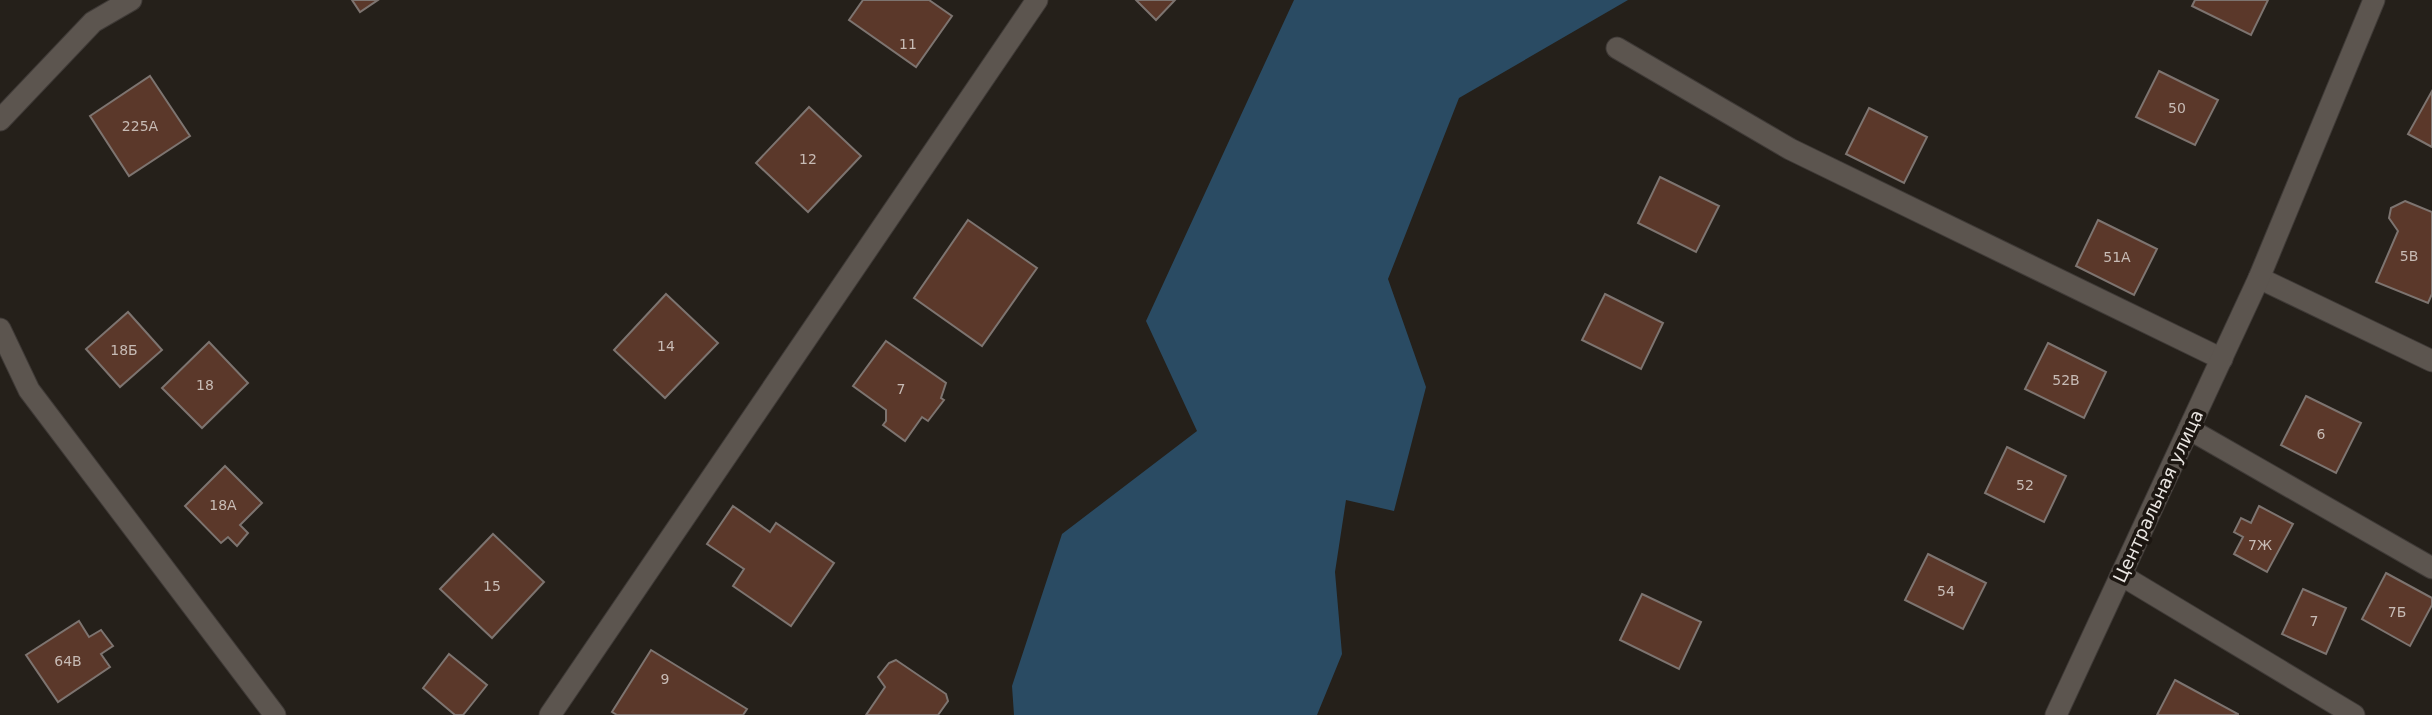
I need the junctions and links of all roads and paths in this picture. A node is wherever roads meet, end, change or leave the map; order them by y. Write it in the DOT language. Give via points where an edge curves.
graph roads {
  1 [pos="131,0"];
  2 [pos="1037,0"];
  3 [pos="2374,0"];
  4 [pos="1617,48"];
  5 [pos="0,120"];
  6 [pos="2259,278"];
  7 [pos="0,329"];
  8 [pos="2221,359"];
  9 [pos="2432,361"];
  10 [pos="2189,429"];
  11 [pos="2432,568"];
  12 [pos="2121,575"];
  13 [pos="275,715"];
  14 [pos="550,715"];
  15 [pos="2056,715"];
  16 [pos="2354,715"];
  1 -- 5 [label="street" via="93,22"];
  2 -- 14 [label="street"];
  3 -- 6 [label="street, Центральная улица"];
  4 -- 8 [label="street" via="1790,149"];
  6 -- 8 [label="street, Центральная улица"];
  6 -- 9 [label="street"];
  7 -- 13 [label="street" via="29,390"];
  8 -- 10 [label="street, Центральная улица"];
  10 -- 11 [label="street"];
  10 -- 12 [label="street, Центральная улица"];
  12 -- 15 [label="street, Центральная улица"];
  12 -- 16 [label="street"];
}
